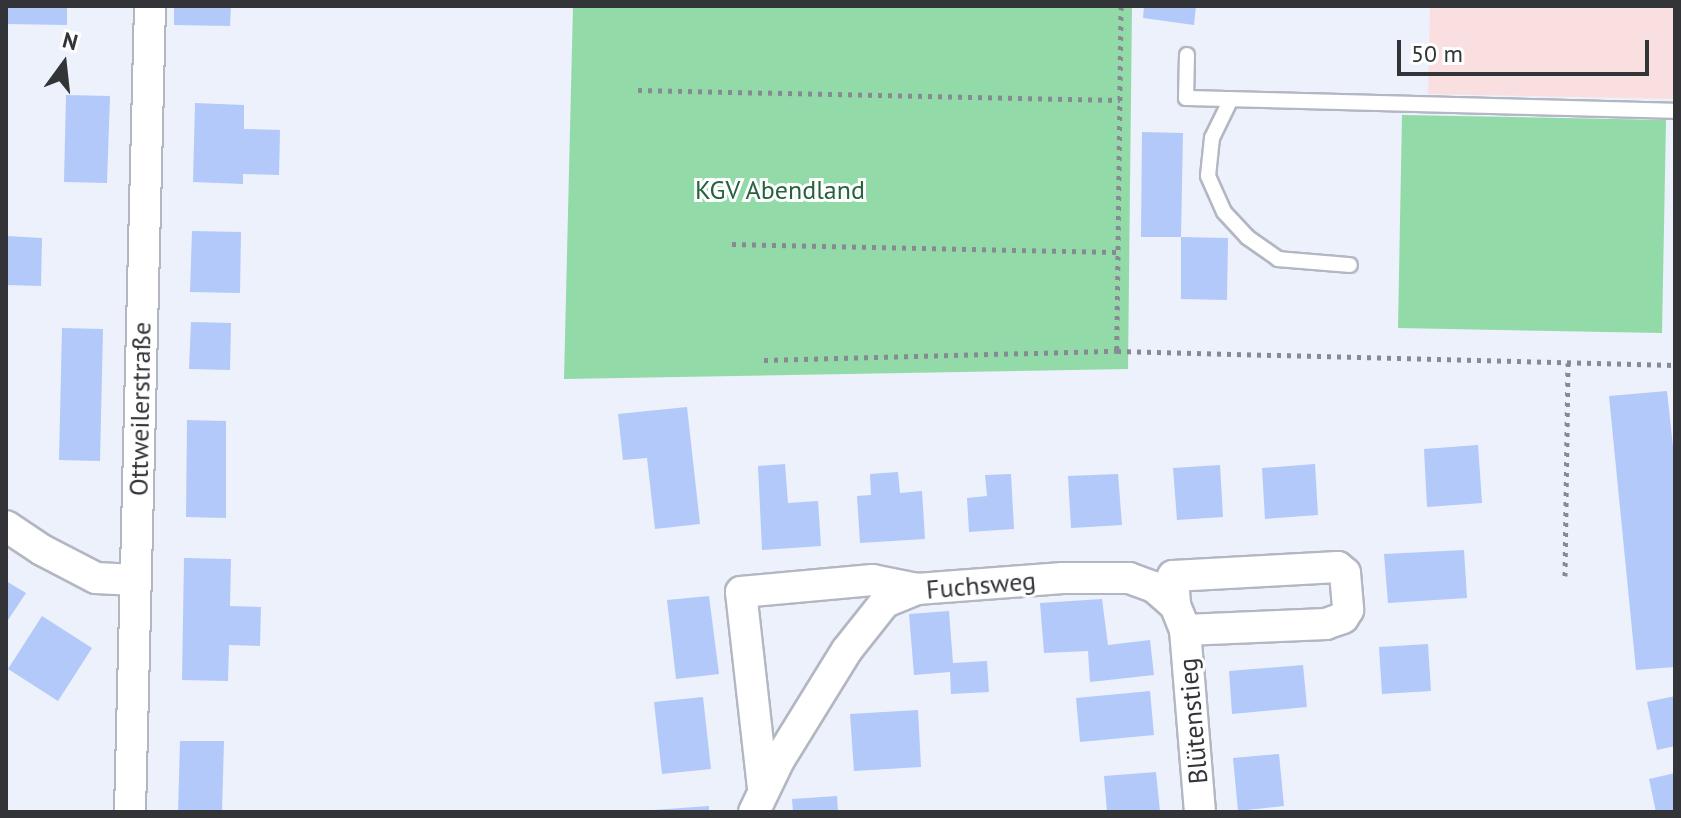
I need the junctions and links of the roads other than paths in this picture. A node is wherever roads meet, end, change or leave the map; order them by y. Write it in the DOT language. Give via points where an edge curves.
graph roads {
  1 [pos="150,6"];
  2 [pos="1187,55"];
  3 [pos="1231,99"];
  4 [pos="1675,111"];
  5 [pos="1350,265"];
  6 [pos="6,526"];
  7 [pos="136,580"];
  8 [pos="917,589"];
  9 [pos="1180,618"];
  10 [pos="758,800"];
  11 [pos="130,812"];
  12 [pos="1200,812"];
  1 -- 7 [label="street, Ottweilerstraße"];
  2 -- 3 [label="lane" via="1186,98"];
  3 -- 4 [label="lane"];
  3 -- 5 [label="lane" via="1212,138 1208,176 1224,212 1278,259"];
  6 -- 7 [label="street" via="96,578"];
  7 -- 11 [label="street, Ottweilerstraße"];
  8 -- 9 [label="street, Fuchsweg" via="1129,578 1154,587"];
  8 -- 10 [label="street, Fuchsweg" via="885,602 847,650"];
  8 -- 10 [label="street" via="872,580 741,592"];
  9 -- 9 [label="street" via="1173,576 1338,567 1345,573 1348,610 1343,618 1326,624"];
  9 -- 12 [label="street, Blütenstieg"];
}
